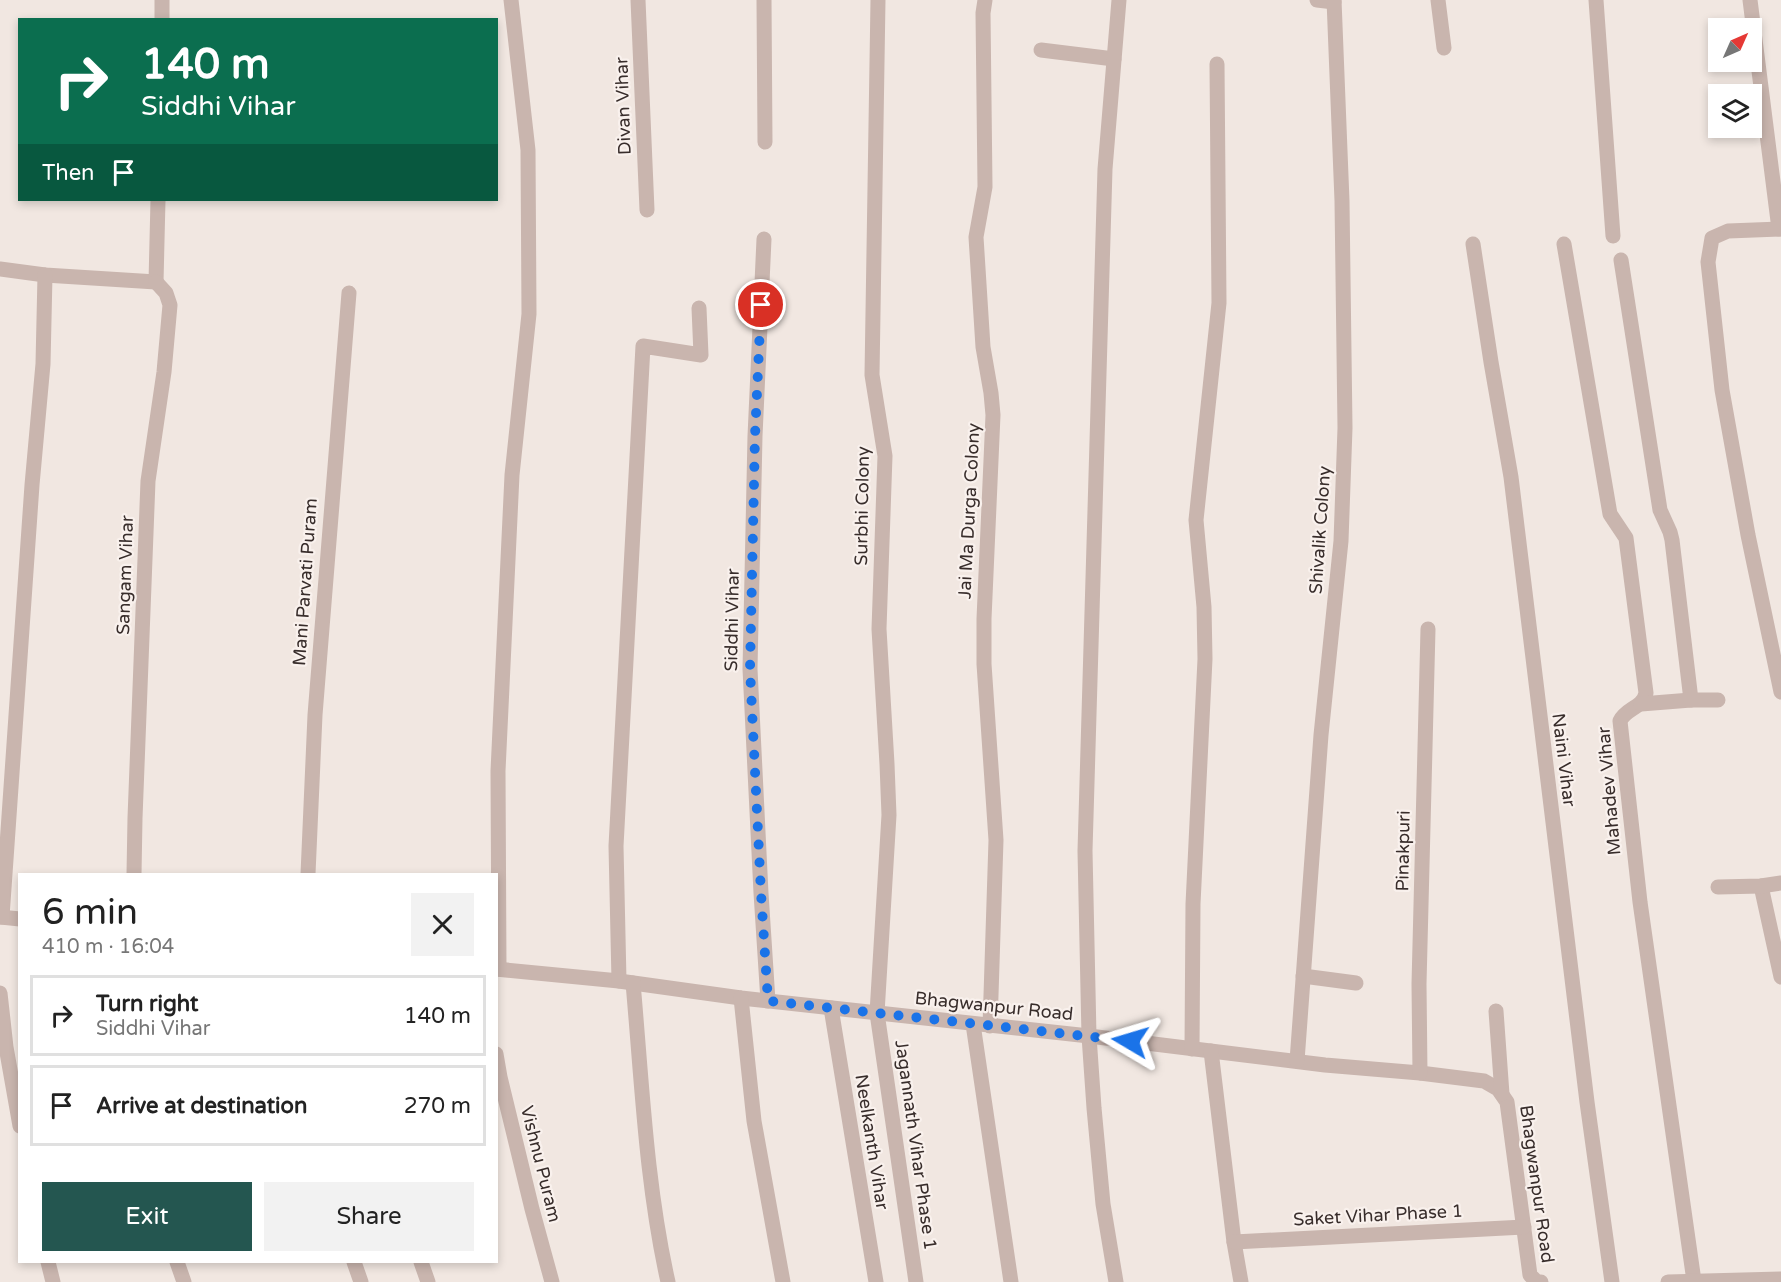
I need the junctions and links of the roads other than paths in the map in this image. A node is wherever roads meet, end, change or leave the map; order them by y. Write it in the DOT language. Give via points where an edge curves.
graph roads {
  1 [pos="162,0"];
  2 [pos="511,0"];
  3 [pos="638,0"];
  4 [pos="764,0"];
  5 [pos="878,0"];
  6 [pos="985,0"];
  7 [pos="1119,0"];
  8 [pos="1317,0"];
  9 [pos="1438,0"];
  10 [pos="1596,0"];
  11 [pos="1750,0"];
  12 [pos="1334,1"];
  13 [pos="162,18"];
  14 [pos="1444,48"];
  15 [pos="1041,50"];
  16 [pos="1114,59"];
  17 [pos="1217,64"];
  18 [pos="765,142"];
  19 [pos="158,201"];
  20 [pos="647,210"];
  21 [pos="1780,229"];
  22 [pos="1613,236"];
  23 [pos="764,239"];
  24 [pos="1473,244"];
  25 [pos="1564,244"];
  26 [pos="1621,260"];
  27 [pos="0,269"];
  28 [pos="45,275"];
  29 [pos="156,282"];
  30 [pos="349,293"];
  31 [pos="699,308"];
  32 [pos="1428,629"];
  33 [pos="1781,692"];
  34 [pos="1691,700"];
  35 [pos="1718,700"];
  36 [pos="1641,704"];
  37 [pos="134,873"];
  38 [pos="308,873"];
  39 [pos="1781,884"];
  40 [pos="1761,886"];
  41 [pos="1718,887"];
  42 [pos="1,917"];
  43 [pos="18,920"];
  44 [pos="498,969"];
  45 [pos="1304,976"];
  46 [pos="1781,977"];
  47 [pos="626,982"];
  48 [pos="1356,983"];
  49 [pos="0,993"];
  50 [pos="741,998"];
  51 [pos="768,1001"];
  52 [pos="831,1008"];
  53 [pos="1496,1011"];
  54 [pos="877,1013"];
  55 [pos="973,1024"];
  56 [pos="990,1026"];
  57 [pos="1089,1036"];
  58 [pos="1192,1049"];
  59 [pos="1211,1052"];
  60 [pos="1297,1061"];
  61 [pos="498,1066"];
  62 [pos="1420,1073"];
  63 [pos="1502,1094"];
  64 [pos="18,1115"];
  65 [pos="1524,1227"];
  66 [pos="1234,1242"];
  67 [pos="48,1263"];
  68 [pos="177,1263"];
  69 [pos="354,1263"];
  70 [pos="421,1263"];
  71 [pos="1781,1279"];
  72 [pos="1530,1280"];
  73 [pos="1694,1281"];
  74 [pos="53,1282"];
  75 [pos="184,1282"];
  76 [pos="361,1282"];
  77 [pos="428,1282"];
  78 [pos="552,1282"];
  79 [pos="668,1282"];
  80 [pos="783,1282"];
  81 [pos="876,1282"];
  82 [pos="916,1282"];
  83 [pos="1011,1282"];
  84 [pos="1116,1282"];
  85 [pos="1241,1282"];
  86 [pos="1612,1282"];
  87 [pos="1668,1282"];
  88 [pos="1675,1282"];
  1 -- 13 [label="street"];
  2 -- 44 [label="street" via="528,150 530,314 512,475 499,747"];
  3 -- 20 [label="street, Divan Vihar"];
  4 -- 18 [label="street"];
  5 -- 54 [label="street, Surbhi Colony" via="872,375 885,456 879,629 889,815"];
  6 -- 56 [label="street, Jai Ma Durga Colony" via="985,187 976,237 983,346 993,415 984,619 996,840"];
  7 -- 16 [label="street"];
  8 -- 12 [label="street"];
  9 -- 14 [label="street"];
  10 -- 22 [label="street"];
  11 -- 21 [label="street"];
  12 -- 45 [label="street, Shivalik Colony" via="1345,428 1341,541 1321,735"];
  15 -- 16 [label="street"];
  16 -- 57 [label="street" via="1105,169 1085,851"];
  17 -- 58 [label="street" via="1219,303 1196,520 1205,660 1193,904"];
  19 -- 29 [label="street"];
  21 -- 33 [label="street" via="1728,231 1712,238 1708,262 1722,390"];
  23 -- 51 [label="street, Siddhi Vihar" via="750,669"];
  24 -- 86 [label="street, Naini Vihar" via="1510,477"];
  25 -- 36 [label="street" via="1610,514 1626,538 1646,693"];
  26 -- 34 [label="street" via="1660,510 1672,540"];
  27 -- 28 [label="street"];
  28 -- 29 [label="street"];
  28 -- 42 [label="street" via="43,364"];
  29 -- 37 [label="street, Sangam Vihar" via="170,305 148,481"];
  30 -- 38 [label="street, Mani Parvati Puram" via="315,714"];
  31 -- 47 [label="street" via="701,355 643,346 615,846"];
  32 -- 62 [label="street, Pinakpuri"];
  34 -- 35 [label="street"];
  34 -- 36 [label="street"];
  36 -- 73 [label="street, Mahadev Vihar" via="1623,714 1620,721 1640,902"];
  39 -- 40 [label="street"];
  40 -- 41 [label="street"];
  40 -- 46 [label="street"];
  42 -- 43 [label="street"];
  44 -- 47 [label="street, Bhagwanpur Road"];
  45 -- 48 [label="street"];
  45 -- 60 [label="street, Shivalik Colony"];
  47 -- 50 [label="street, Bhagwanpur Road"];
  47 -- 79 [label="street" via="651,1186"];
  49 -- 64 [label="street"];
  50 -- 51 [label="street, Bhagwanpur Road"];
  50 -- 80 [label="street" via="754,1121"];
  51 -- 52 [label="street, Bhagwanpur Road"];
  52 -- 54 [label="street, Bhagwanpur Road"];
  52 -- 81 [label="street, Neelkanth Vihar"];
  53 -- 63 [label="street"];
  54 -- 55 [label="street, Bhagwanpur Road"];
  54 -- 82 [label="street, Jagannath Vihar Phase 1"];
  55 -- 56 [label="street, Bhagwanpur Road"];
  55 -- 83 [label="street"];
  56 -- 57 [label="street, Bhagwanpur Road"];
  57 -- 58 [label="street, Bhagwanpur Road"];
  57 -- 84 [label="street" via="1103,1204"];
  58 -- 59 [label="street, Bhagwanpur Road"];
  59 -- 60 [label="street, Bhagwanpur Road"];
  59 -- 66 [label="street"];
  60 -- 62 [label="street, Bhagwanpur Road"];
  61 -- 78 [label="street, Vishnu Puram"];
  62 -- 63 [label="street, Bhagwanpur Road" via="1484,1081"];
  63 -- 65 [label="street, Bhagwanpur Road" via="1508,1102"];
  65 -- 66 [label="street, Saket Vihar Phase 1"];
  65 -- 72 [label="street, Bhagwanpur Road"];
  66 -- 85 [label="street"];
  67 -- 74 [label="street"];
  68 -- 75 [label="street"];
  69 -- 76 [label="street"];
  70 -- 77 [label="street"];
  71 -- 73 [label="street"];
  73 -- 88 [label="street"];
  87 -- 88 [label="street"];
}
